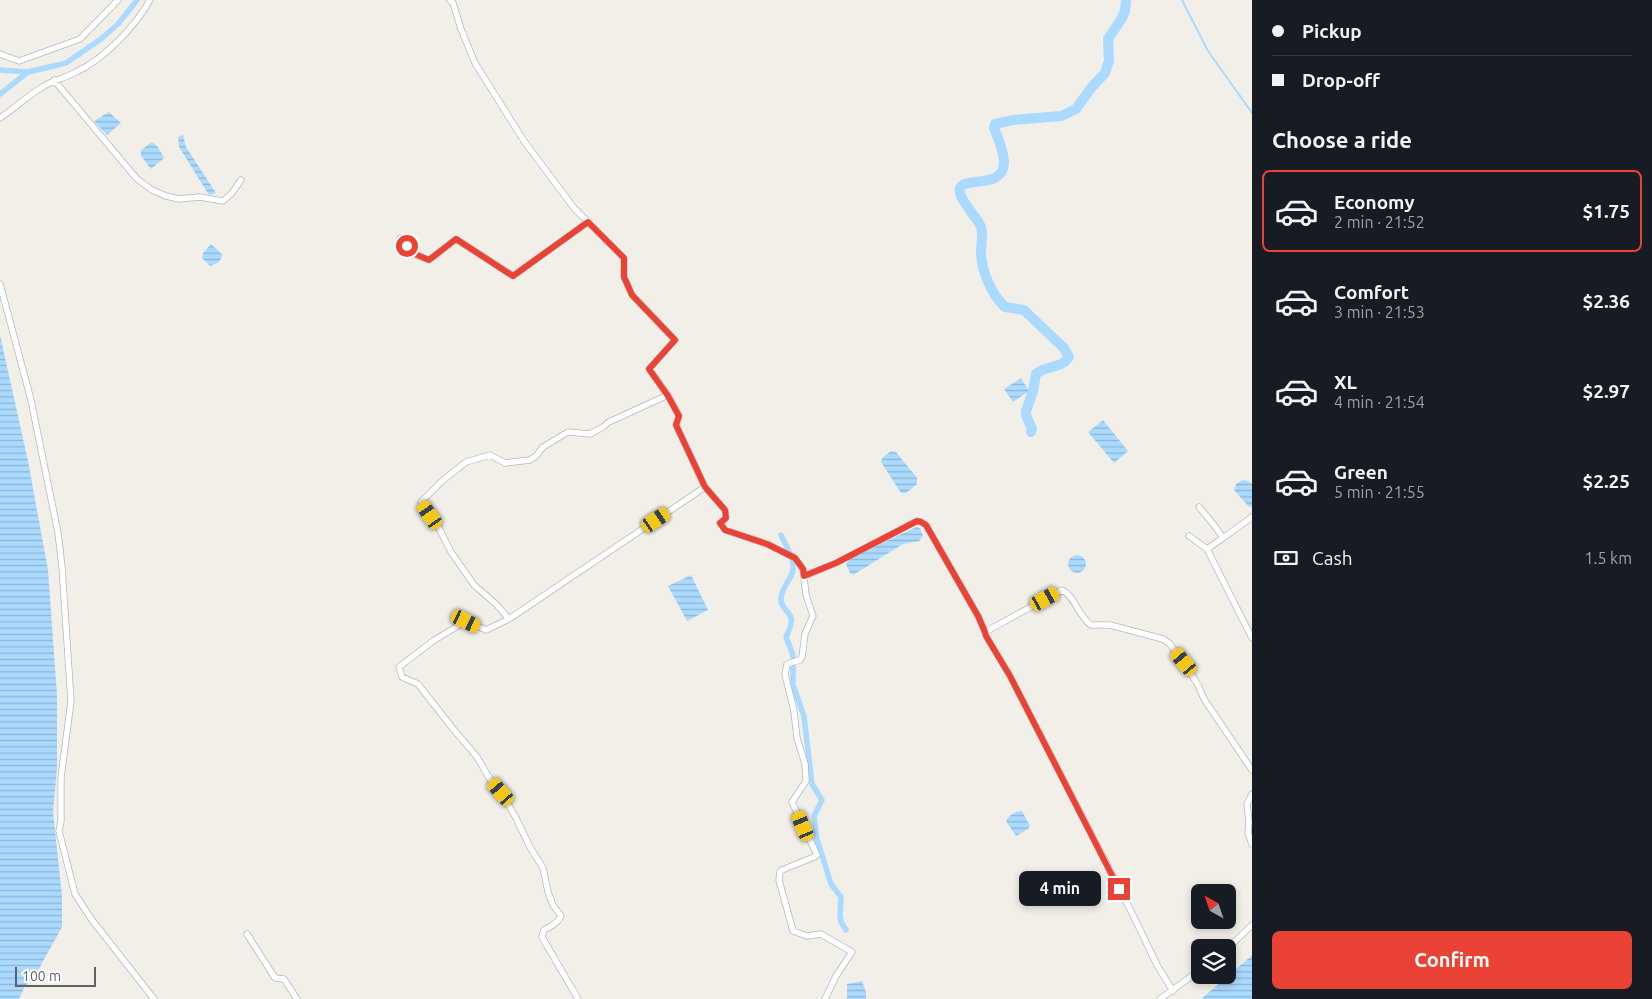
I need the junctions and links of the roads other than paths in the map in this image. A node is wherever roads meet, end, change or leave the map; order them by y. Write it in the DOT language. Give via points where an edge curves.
graph roads {
  1 [pos="118,0"];
  2 [pos="150,0"];
  3 [pos="450,0"];
  4 [pos="0,54"];
  5 [pos="54,80"];
  6 [pos="0,118"];
  7 [pos="241,180"];
  8 [pos="588,222"];
  9 [pos="400,238"];
  10 [pos="0,284"];
  11 [pos="668,396"];
  12 [pos="705,487"];
  13 [pos="1199,507"];
  14 [pos="1252,517"];
  15 [pos="1188,536"];
  16 [pos="1223,538"];
  17 [pos="1208,549"];
  18 [pos="804,576"];
  19 [pos="509,619"];
  20 [pos="985,632"];
  21 [pos="1252,638"];
  22 [pos="1252,770"];
  23 [pos="1252,794"];
  24 [pos="1252,844"];
  25 [pos="1252,925"];
  26 [pos="247,934"];
  27 [pos="1236,940"];
  28 [pos="1191,977"];
  29 [pos="1173,991"];
  30 [pos="154,999"];
  31 [pos="297,999"];
  32 [pos="578,999"];
  33 [pos="825,999"];
  34 [pos="1160,999"];
  1 -- 4 [label="street" via="80,39 19,61"];
  2 -- 5 [label="street" via="137,19 98,59 75,73"];
  3 -- 8 [label="street" via="475,63 524,141"];
  5 -- 6 [label="street"];
  5 -- 7 [label="street" via="136,179 152,190 179,199 200,197 224,201"];
  8 -- 9 [label="street" via="513,276 456,239 429,260 415,254"];
  8 -- 11 [label="street" via="624,258 624,277 632,295 675,340 649,369"];
  10 -- 30 [label="street" via="31,400 62,567 71,700 59,831 75,894"];
  11 -- 12 [label="street" via="679,416 676,425"];
  11 -- 19 [label="street" via="590,434 568,432 543,447 530,460 505,463 490,455 466,462 421,502 474,585"];
  12 -- 18 [label="street" via="725,510 726,518 720,523 725,530 767,544 795,558"];
  12 -- 19 [label="street"];
  13 -- 16 [label="street"];
  14 -- 16 [label="street"];
  15 -- 17 [label="street"];
  16 -- 17 [label="street"];
  17 -- 21 [label="street"];
  18 -- 20 [label="street" via="917,521 921,522 926,525"];
  18 -- 33 [label="street" via="813,616 805,634 803,655 800,660 786,666 785,674 806,781 792,802 817,855 782,870 779,880 793,931 807,936 821,934 852,952"];
  19 -- 32 [label="street" via="486,630 466,621 399,667 402,677 418,684 477,757 501,792 543,868 548,892 561,916 559,921 544,930 542,938"];
  20 -- 22 [label="street" via="1062,590 1091,625 1110,625 1163,639 1185,664 1208,706"];
  20 -- 29 [label="street"];
  23 -- 24 [label="street" via="1247,804 1248,833"];
  25 -- 27 [label="street"];
  26 -- 31 [label="street" via="275,978 284,979"];
  28 -- 29 [label="street"];
  29 -- 34 [label="street"];
}
